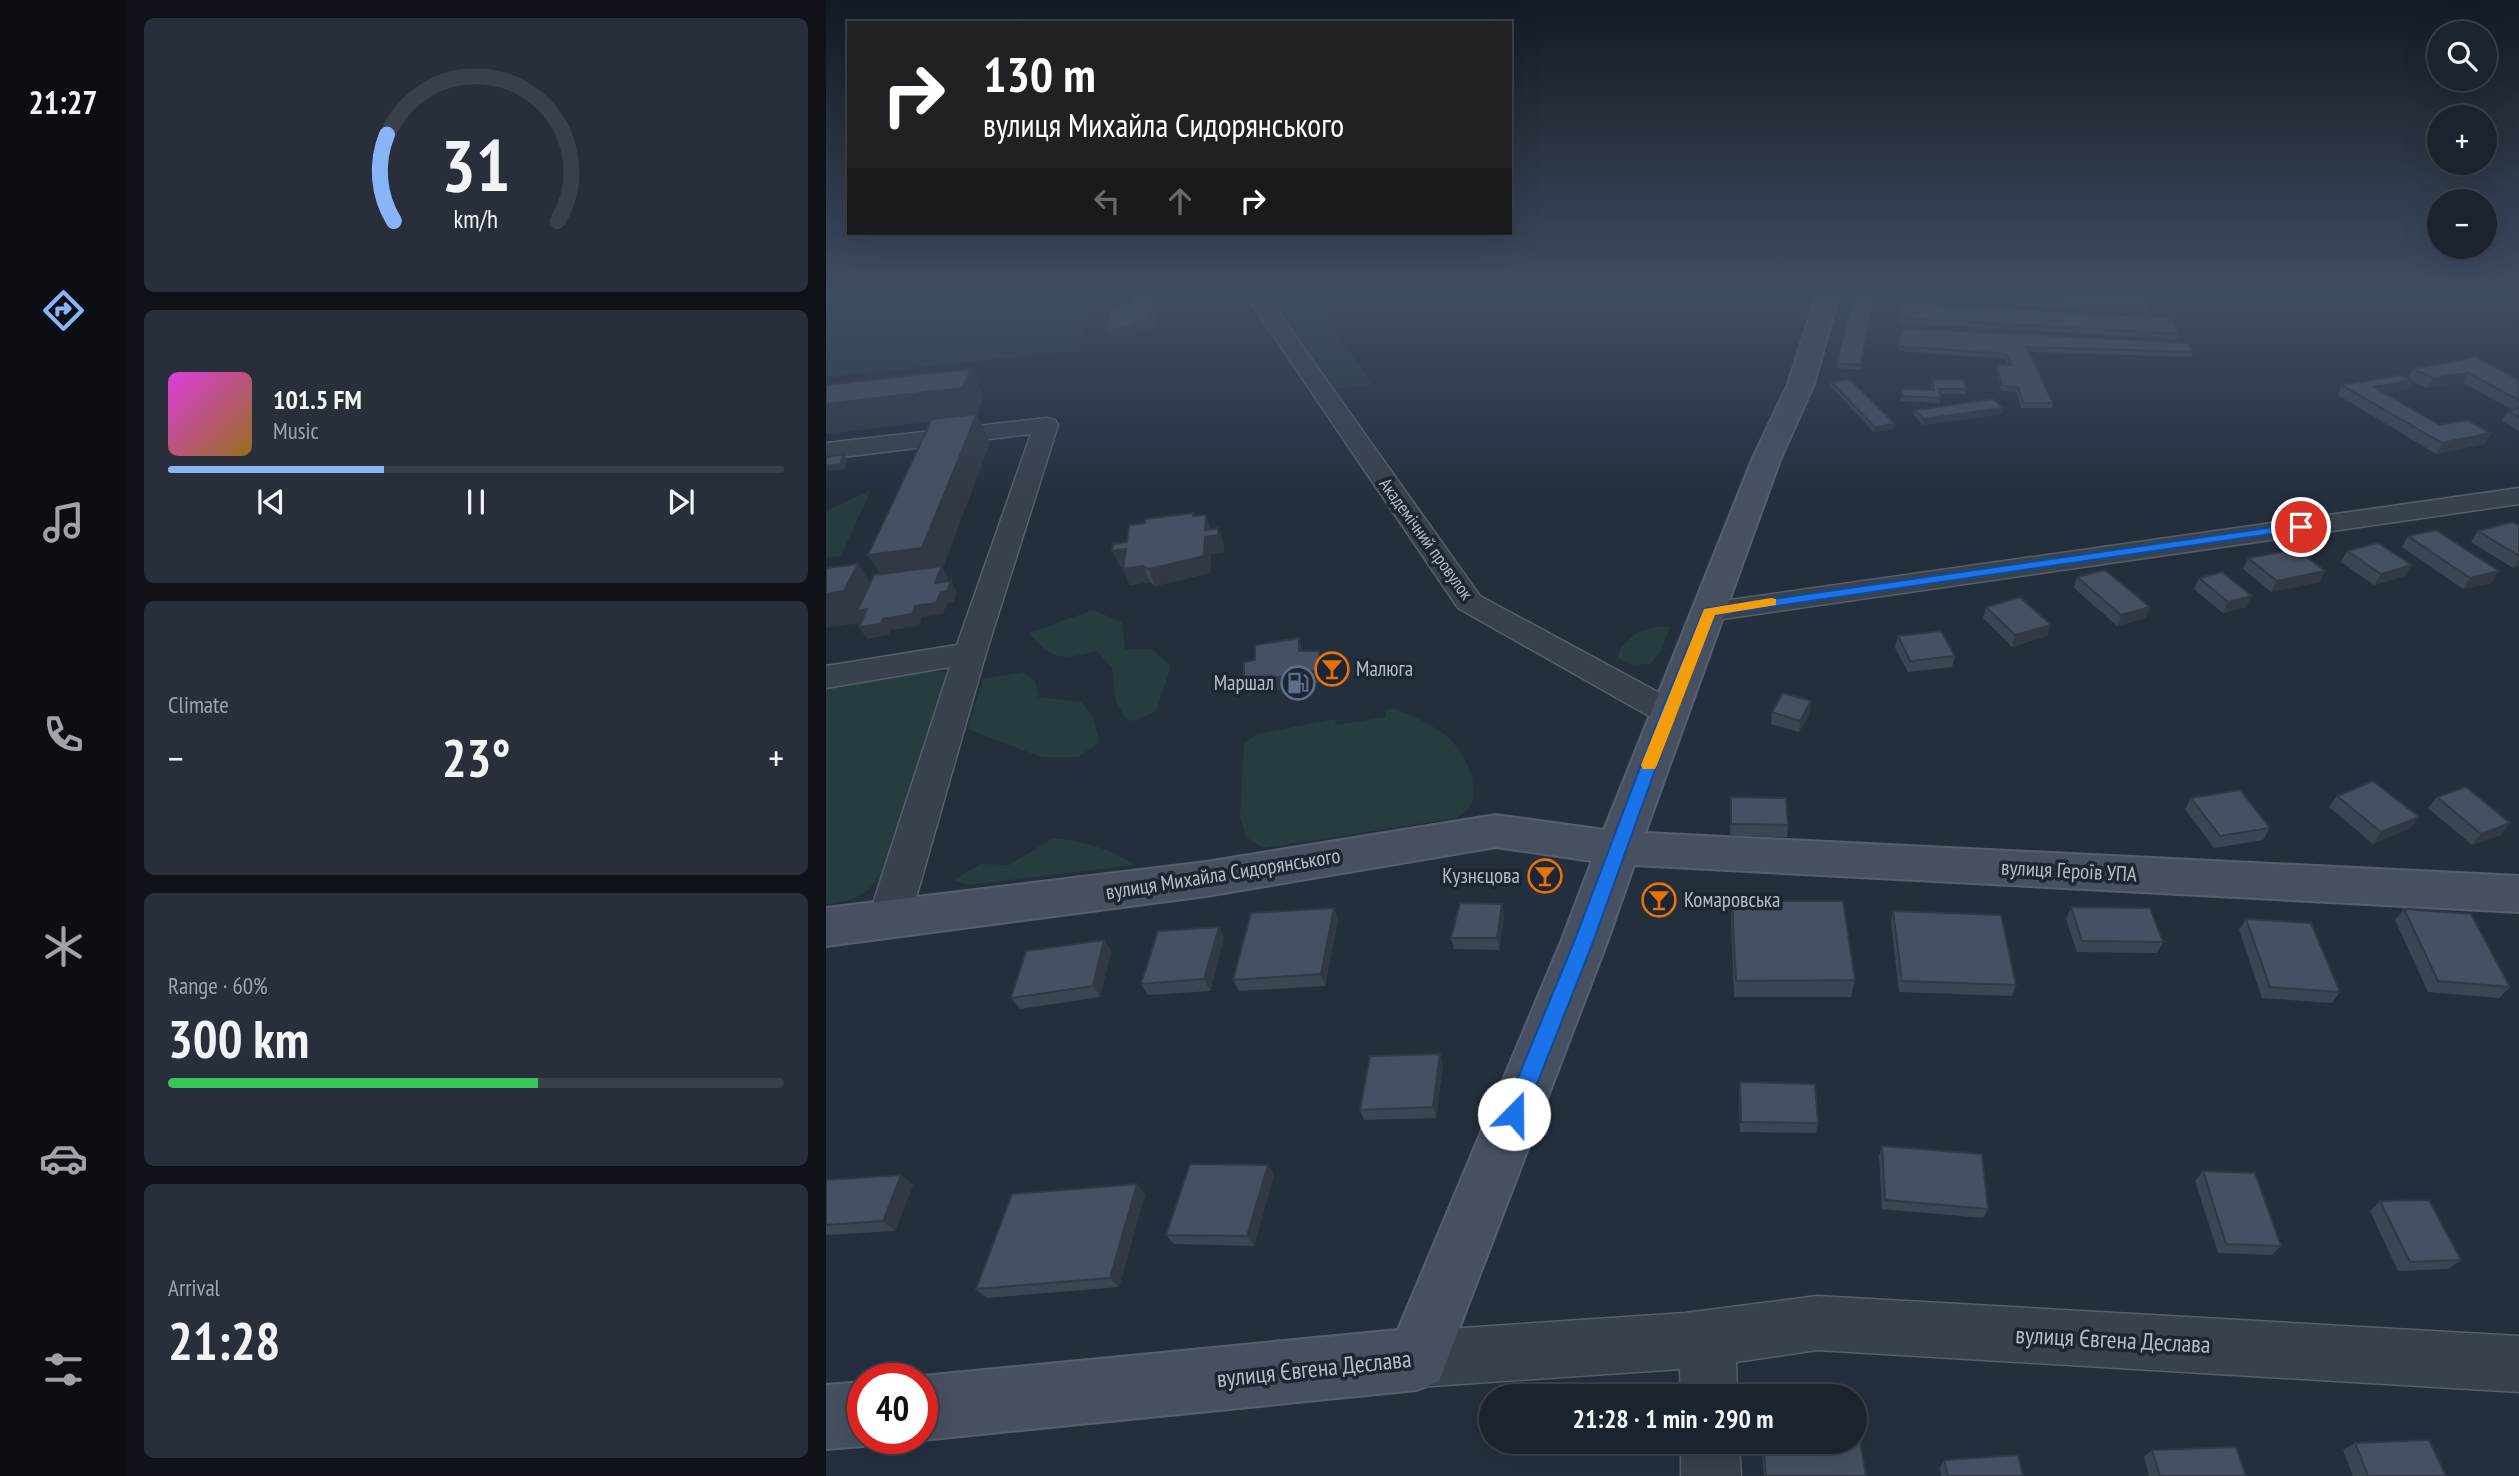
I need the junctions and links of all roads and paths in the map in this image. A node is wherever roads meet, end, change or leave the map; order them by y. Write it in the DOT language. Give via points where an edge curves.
graph roads {
  1 [pos="1300,360"];
  2 [pos="1808,360"];
  3 [pos="826,451"];
  4 [pos="2519,496"];
  5 [pos="1709,612"];
  6 [pos="970,653"];
  7 [pos="826,677"];
  8 [pos="1668,712"];
  9 [pos="1619,848"];
  10 [pos="2519,894"];
  11 [pos="888,919"];
  12 [pos="826,927"];
  13 [pos="1707,1339"];
  14 [pos="1417,1359"];
  15 [pos="2519,1364"];
  16 [pos="1709,1384"];
  17 [pos="938,1406"];
  18 [pos="847,1415"];
  19 [pos="826,1417"];
  20 [pos="1710,1454"];
  21 [pos="1711,1476"];
  1 -- 8 [label="street, Академічний провулок" via="1469,602"];
  2 -- 5 [label="street"];
  3 -- 6 [label="street" via="1046,425"];
  4 -- 5 [label="street"];
  5 -- 8 [label="street"];
  6 -- 7 [label="street"];
  6 -- 11 [label="street"];
  8 -- 9 [label="street"];
  9 -- 10 [label="street, вулиця Героїв УПА"];
  9 -- 11 [label="street, вулиця Михайла Сидорянського" via="1496,831 1206,879"];
  9 -- 14 [label="street"];
  11 -- 12 [label="street, вулиця Михайла Сидорянського"];
  13 -- 14 [label="street, вулиця Євгена Деслава"];
  13 -- 15 [label="street, вулиця Євгена Деслава" via="1817,1322"];
  13 -- 16 [label="street"];
  14 -- 17 [label="street, вулиця Євгена Деслава"];
  18 -- 19 [label="street"];
  20 -- 21 [label="street"];
}
